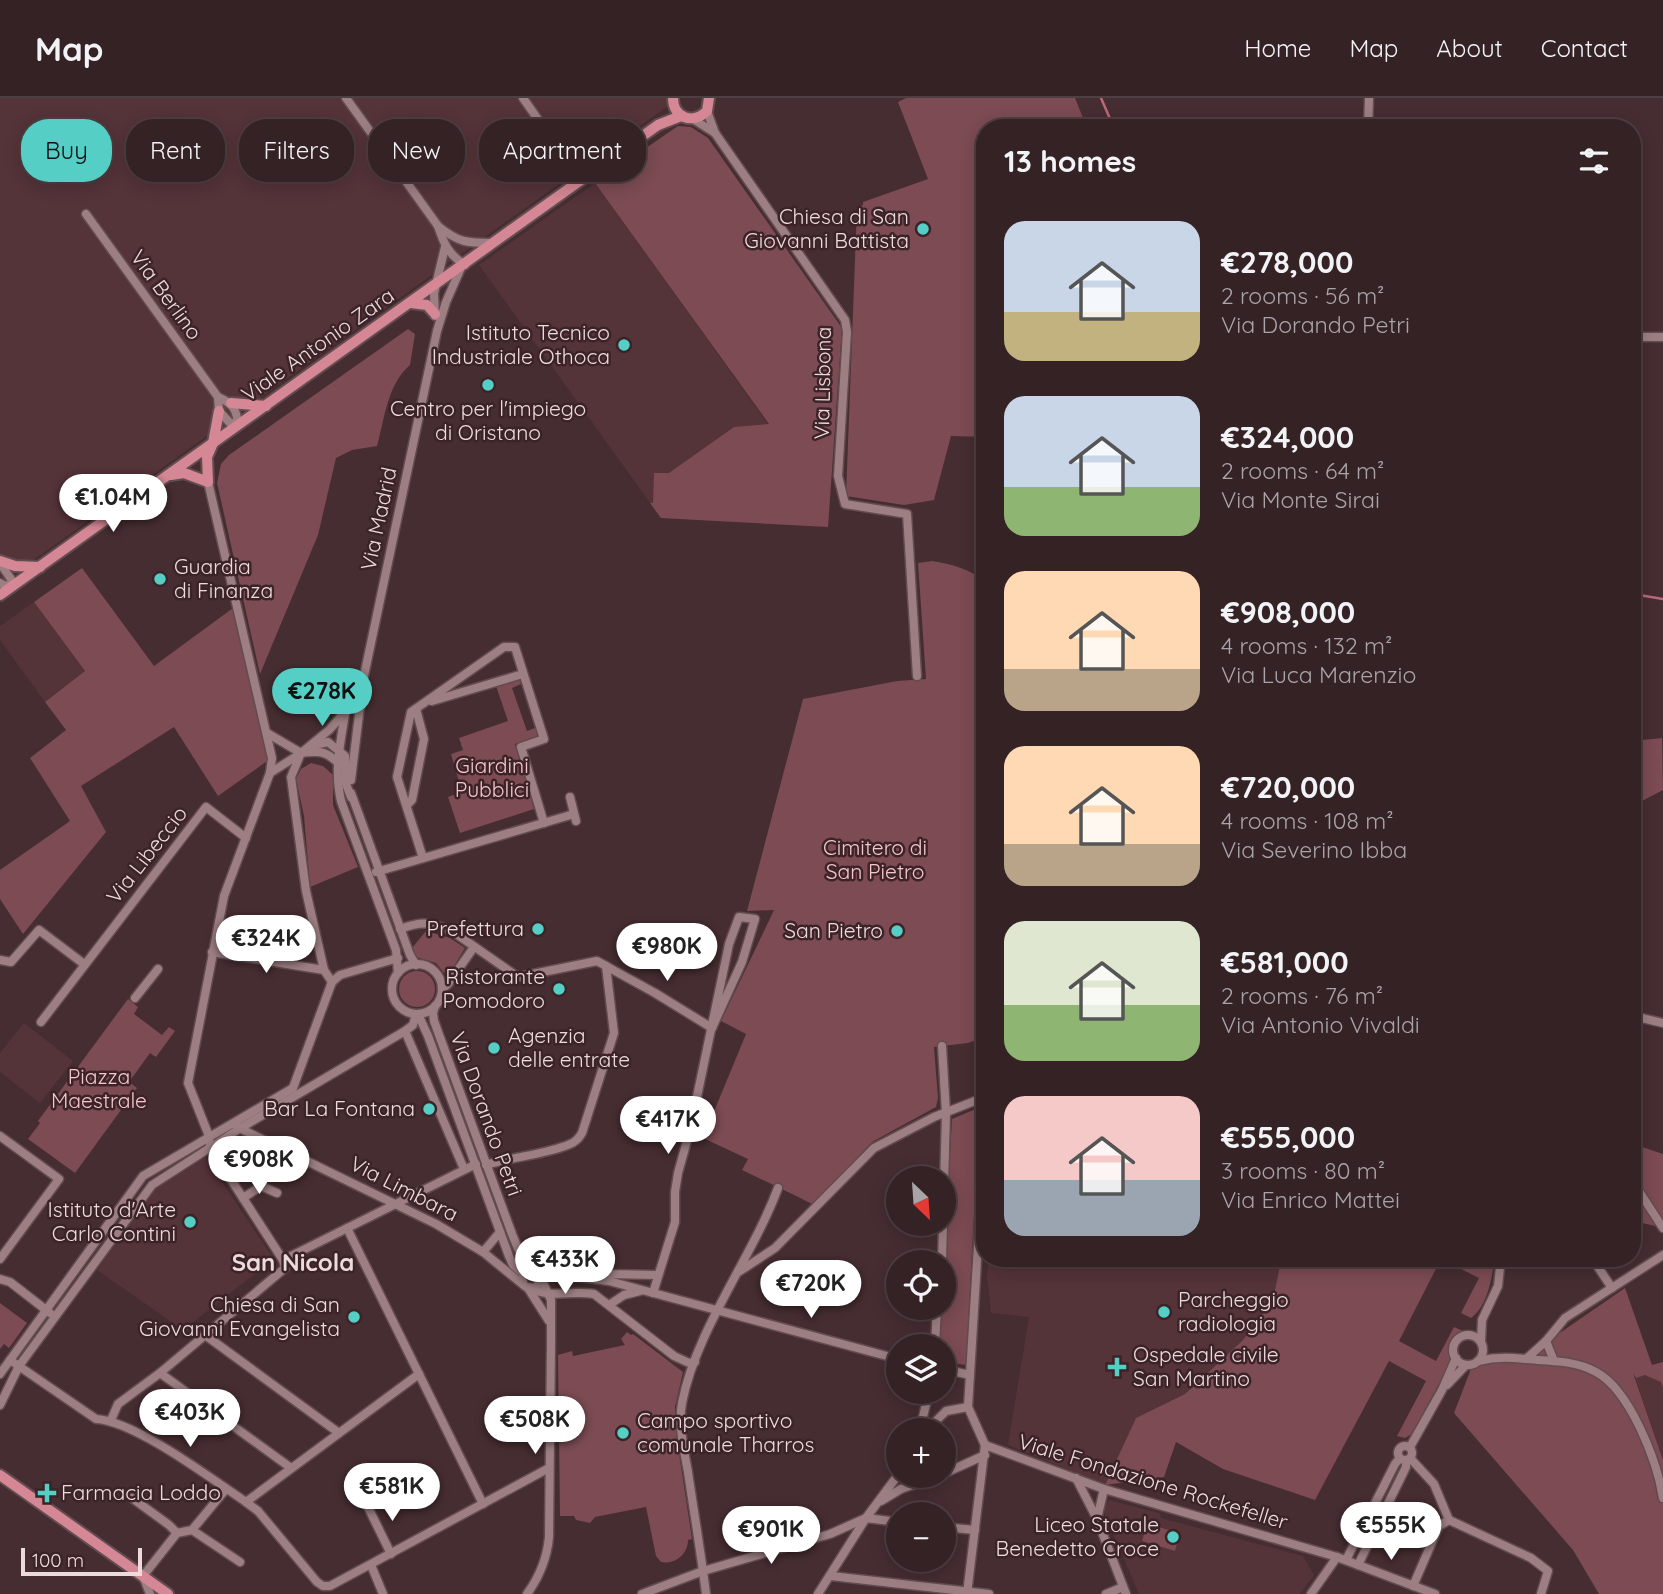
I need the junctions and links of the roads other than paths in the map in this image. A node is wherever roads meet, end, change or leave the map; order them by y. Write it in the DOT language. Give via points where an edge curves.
graph roads {
  1 [pos="346,98"];
  2 [pos="523,98"];
  3 [pos="709,98"];
  4 [pos="1369,98"];
  5 [pos="673,100"];
  6 [pos="707,111"];
  7 [pos="681,116"];
  8 [pos="538,119"];
  9 [pos="693,119"];
  10 [pos="1368,119"];
  11 [pos="658,125"];
  12 [pos="715,133"];
  13 [pos="646,134"];
  14 [pos="580,182"];
  15 [pos="86,214"];
  16 [pos="438,226"];
  17 [pos="496,243"];
  18 [pos="445,247"];
  19 [pos="463,266"];
  20 [pos="436,284"];
  21 [pos="411,303"];
  22 [pos="435,314"];
  23 [pos="438,331"];
  24 [pos="1641,337"];
  25 [pos="1663,337"];
  26 [pos="218,397"];
  27 [pos="231,402"];
  28 [pos="266,405"];
  29 [pos="219,411"];
  30 [pos="238,425"];
  31 [pos="214,443"];
  32 [pos="168,475"];
  33 [pos="208,482"];
  34 [pos="0,562"];
  35 [pos="40,567"];
  36 [pos="5,586"];
  37 [pos="0,595"];
  38 [pos="523,674"];
  39 [pos="364,676"];
  40 [pos="917,676"];
  41 [pos="425,703"];
  42 [pos="360,705"];
  43 [pos="416,709"];
  44 [pos="346,710"];
  45 [pos="267,733"];
  46 [pos="339,751"];
  47 [pos="301,753"];
  48 [pos="337,762"];
  49 [pos="270,773"];
  50 [pos="351,797"];
  51 [pos="570,797"];
  52 [pos="407,805"];
  53 [pos="544,823"];
  54 [pos="246,838"];
  55 [pos="423,858"];
  56 [pos="378,871"];
  57 [pos="368,875"];
  58 [pos="400,929"];
  59 [pos="474,947"];
  60 [pos="212,952"];
  61 [pos="398,958"];
  62 [pos="0,960"];
  63 [pos="84,964"];
  64 [pos="416,965"];
  65 [pos="606,966"];
  66 [pos="158,969"];
  67 [pos="324,970"];
  68 [pos="398,973"];
  69 [pos="332,982"];
  70 [pos="442,989"];
  71 [pos="135,998"];
  72 [pos="435,1006"];
  73 [pos="417,1014"];
  74 [pos="1641,1018"];
  75 [pos="41,1022"];
  76 [pos="1663,1023"];
  77 [pos="712,1028"];
  78 [pos="405,1031"];
  79 [pos="942,1046"];
  80 [pos="297,1089"];
  81 [pos="976,1101"];
  82 [pos="946,1113"];
  83 [pos="236,1125"];
  84 [pos="0,1136"];
  85 [pos="209,1136"];
  86 [pos="210,1147"];
  87 [pos="475,1164"];
  88 [pos="486,1165"];
  89 [pos="464,1169"];
  90 [pos="778,1188"];
  91 [pos="277,1192"];
  92 [pos="1641,1194"];
  93 [pos="243,1198"];
  94 [pos="398,1203"];
  95 [pos="114,1217"];
  96 [pos="123,1224"];
  97 [pos="347,1228"];
  98 [pos="1663,1228"];
  99 [pos="500,1232"];
  100 [pos="943,1250"];
  101 [pos="484,1252"];
  102 [pos="1663,1255"];
  103 [pos="0,1259"];
  104 [pos="283,1260"];
  105 [pos="977,1267"];
  106 [pos="1500,1267"];
  107 [pos="1598,1267"];
  108 [pos="535,1270"];
  109 [pos="740,1271"];
  110 [pos="658,1275"];
  111 [pos="0,1279"];
  112 [pos="596,1279"];
  113 [pos="541,1281"];
  114 [pos="525,1282"];
  115 [pos="1612,1288"];
  116 [pos="650,1292"];
  117 [pos="549,1294"];
  118 [pos="609,1305"];
  119 [pos="46,1310"];
  120 [pos="718,1310"];
  121 [pos="55,1317"];
  122 [pos="1482,1320"];
  123 [pos="550,1321"];
  124 [pos="205,1335"];
  125 [pos="1466,1335"];
  126 [pos="1546,1341"];
  127 [pos="1482,1344"];
  128 [pos="886,1356"];
  129 [pos="1499,1356"];
  130 [pos="1455,1358"];
  131 [pos="1526,1359"];
  132 [pos="10,1360"];
  133 [pos="1478,1361"];
  134 [pos="1554,1361"];
  135 [pos="695,1362"];
  136 [pos="1466,1365"];
  137 [pos="19,1366"];
  138 [pos="956,1372"];
  139 [pos="160,1373"];
  140 [pos="0,1374"];
  141 [pos="419,1374"];
  142 [pos="970,1374"];
  143 [pos="1442,1390"];
  144 [pos="0,1405"];
  145 [pos="968,1406"];
  146 [pos="939,1418"];
  147 [pos="111,1420"];
  148 [pos="339,1433"];
  149 [pos="985,1445"];
  150 [pos="999,1452"];
  151 [pos="983,1455"];
  152 [pos="1405,1459"];
  153 [pos="291,1468"];
  154 [pos="549,1468"];
  155 [pos="956,1468"];
  156 [pos="0,1475"];
  157 [pos="1076,1478"];
  158 [pos="889,1488"];
  159 [pos="907,1488"];
  160 [pos="226,1489"];
  161 [pos="1104,1489"];
  162 [pos="1663,1495"];
  163 [pos="132,1498"];
  164 [pos="246,1502"];
  165 [pos="878,1502"];
  166 [pos="483,1504"];
  167 [pos="367,1505"];
  168 [pos="866,1518"];
  169 [pos="1097,1519"];
  170 [pos="886,1520"];
  171 [pos="1449,1520"];
  172 [pos="956,1528"];
  173 [pos="192,1530"];
  174 [pos="975,1530"];
  175 [pos="177,1534"];
  176 [pos="830,1534"];
  177 [pos="854,1537"];
  178 [pos="391,1554"];
  179 [pos="1342,1558"];
  180 [pos="240,1562"];
  181 [pos="371,1565"];
  182 [pos="1358,1565"];
  183 [pos="703,1571"];
  184 [pos="143,1576"];
  185 [pos="831,1576"];
  186 [pos="1413,1586"];
  187 [pos="1124,1590"];
  188 [pos="158,1593"];
  189 [pos="968,1593"];
  190 [pos="383,1594"];
  191 [pos="527,1594"];
  192 [pos="642,1594"];
  193 [pos="706,1594"];
  194 [pos="818,1594"];
  195 [pos="989,1594"];
  196 [pos="1106,1594"];
  197 [pos="1311,1594"];
  198 [pos="1435,1594"];
  199 [pos="1541,1594"];
  1 -- 16 [label="street"];
  2 -- 8 [label="street"];
  3 -- 6 [label="main road"];
  4 -- 10 [label="street"];
  5 -- 7 [label="main road"];
  5 -- 11 [label="main road, Viale Antonio Zara"];
  6 -- 9 [label="main road"];
  6 -- 12 [label="street, Via Lisbona"];
  7 -- 9 [label="main road"];
  7 -- 11 [label="main road, Viale Antonio Zara"];
  9 -- 12 [label="street, Via Lisbona"];
  11 -- 13 [label="main road, Viale Antonio Zara"];
  12 -- 40 [label="street, Via Lisbona" via="845,320 838,476 845,504 907,514"];
  14 -- 17 [label="main road, Viale Antonio Zara"];
  15 -- 26 [label="street, Via Berlino"];
  16 -- 17 [label="street" via="465,243"];
  16 -- 18 [label="street"];
  17 -- 19 [label="main road, Viale Antonio Zara"];
  18 -- 19 [label="street"];
  18 -- 20 [label="street, Via Madrid"];
  19 -- 20 [label="main road, Viale Antonio Zara"];
  19 -- 23 [label="street, Via Madrid"];
  20 -- 21 [label="main road, Viale Antonio Zara"];
  20 -- 22 [label="street, Via Madrid"];
  21 -- 22 [label="main road" via="427,305"];
  21 -- 28 [label="main road, Viale Antonio Zara"];
  22 -- 23 [label="street, Via Madrid"];
  23 -- 39 [label="street, Via Madrid"];
  24 -- 25 [label="street"];
  26 -- 27 [label="street"];
  26 -- 29 [label="street"];
  27 -- 28 [label="main road"];
  27 -- 30 [label="street"];
  28 -- 30 [label="main road, Viale Antonio Zara"];
  29 -- 30 [label="street"];
  29 -- 31 [label="main road"];
  30 -- 31 [label="main road, Viale Antonio Zara"];
  31 -- 32 [label="main road, Viale Antonio Zara"];
  31 -- 33 [label="main road" via="207,457"];
  32 -- 33 [label="main road" via="184,473"];
  32 -- 35 [label="main road, Viale Antonio Zara"];
  33 -- 45 [label="street"];
  34 -- 35 [label="main road"];
  34 -- 36 [label="street" via="11,579"];
  35 -- 36 [label="main road, Viale Antonio Zara"];
  36 -- 37 [label="main road, Viale Antonio Zara"];
  38 -- 41 [label="street"];
  38 -- 41 [label="street" via="515,648 505,647"];
  38 -- 53 [label="street" via="544,739 522,747"];
  39 -- 42 [label="street"];
  39 -- 44 [label="street, Via Madrid"];
  41 -- 43 [label="street"];
  42 -- 46 [label="street" via="349,745"];
  42 -- 50 [label="street"];
  43 -- 52 [label="street" via="424,739 412,800"];
  43 -- 52 [label="street" via="411,712 397,777"];
  44 -- 46 [label="street"];
  44 -- 47 [label="street"];
  45 -- 47 [label="street"];
  45 -- 49 [label="street"];
  46 -- 47 [label="street" via="328,742"];
  46 -- 48 [label="street"];
  46 -- 50 [label="street" via="345,756"];
  47 -- 48 [label="street" via="320,751"];
  47 -- 49 [label="street"];
  47 -- 67 [label="street" via="291,776 306,891"];
  48 -- 57 [label="street" via="341,801"];
  49 -- 54 [label="street"];
  50 -- 56 [label="street"];
  51 -- 53 [label="street" via="575,818"];
  52 -- 55 [label="street"];
  53 -- 55 [label="street"];
  54 -- 60 [label="street" via="223,896"];
  54 -- 63 [label="street, Via Libeccio" via="206,807"];
  55 -- 56 [label="street"];
  56 -- 57 [label="street"];
  56 -- 58 [label="street"];
  57 -- 61 [label="street"];
  58 -- 59 [label="street" via="430,923"];
  58 -- 64 [label="street"];
  59 -- 65 [label="street" via="519,977 597,961"];
  59 -- 70 [label="street"];
  60 -- 67 [label="street"];
  60 -- 85 [label="street" via="188,1083"];
  61 -- 68 [label="street"];
  61 -- 69 [label="street" via="340,975"];
  62 -- 63 [label="street" via="11,962 39,930"];
  63 -- 75 [label="street, Via Libeccio"];
  64 -- 68 [label="street"];
  64 -- 70 [label="street" via="437,974"];
  65 -- 77 [label="street"];
  65 -- 88 [label="street" via="614,1033 582,1133 561,1147"];
  66 -- 71 [label="street"];
  67 -- 69 [label="street"];
  68 -- 73 [label="street" via="393,996 402,1010"];
  69 -- 80 [label="street"];
  70 -- 72 [label="street"];
  72 -- 73 [label="street"];
  72 -- 88 [label="street, Via Dorando Petri" via="434,1021"];
  73 -- 78 [label="street"];
  73 -- 87 [label="street, Via Dorando Petri"];
  74 -- 76 [label="street"];
  77 -- 77 [label="street" via="729,944 740,917 755,919 742,962"];
  77 -- 110 [label="street" via="678,1173 675,1222"];
  78 -- 80 [label="street"];
  78 -- 89 [label="street, Via Dorando Petri"];
  79 -- 82 [label="street"];
  80 -- 83 [label="street"];
  81 -- 82 [label="street"];
  82 -- 100 [label="street"];
  82 -- 109 [label="street" via="874,1148 775,1248"];
  83 -- 85 [label="street"];
  83 -- 86 [label="street"];
  83 -- 94 [label="street, Via Limbara"];
  84 -- 103 [label="street" via="59,1180"];
  85 -- 86 [label="street"];
  85 -- 95 [label="street" via="143,1176"];
  86 -- 93 [label="street"];
  86 -- 96 [label="street" via="152,1185"];
  87 -- 89 [label="street"];
  87 -- 99 [label="street, Via Dorando Petri"];
  88 -- 108 [label="street, Via Dorando Petri" via="519,1251"];
  89 -- 94 [label="street"];
  90 -- 109 [label="street"];
  91 -- 93 [label="street" via="261,1186"];
  92 -- 98 [label="street"];
  93 -- 104 [label="street"];
  94 -- 97 [label="street"];
  94 -- 101 [label="street, Via Limbara"];
  95 -- 96 [label="street"];
  95 -- 119 [label="street"];
  96 -- 121 [label="street"];
  97 -- 104 [label="street"];
  97 -- 141 [label="street"];
  99 -- 101 [label="street"];
  99 -- 114 [label="street, Via Dorando Petri"];
  101 -- 114 [label="street, Via Limbara"];
  102 -- 115 [label="street"];
  104 -- 124 [label="street" via="285,1268"];
  105 -- 142 [label="street"];
  106 -- 122 [label="street" via="1498,1286"];
  107 -- 115 [label="street"];
  108 -- 112 [label="street"];
  108 -- 113 [label="street, Via Dorando Petri"];
  108 -- 114 [label="street"];
  109 -- 120 [label="street"];
  110 -- 112 [label="street"];
  110 -- 116 [label="street"];
  111 -- 119 [label="street"];
  112 -- 116 [label="street"];
  113 -- 114 [label="street" via="535,1287"];
  113 -- 117 [label="street, Via Dorando Petri"];
  114 -- 117 [label="street"];
  114 -- 123 [label="street"];
  115 -- 126 [label="street" via="1565,1318"];
  116 -- 118 [label="street" via="624,1295"];
  116 -- 120 [label="street"];
  117 -- 118 [label="street" via="594,1294"];
  117 -- 123 [label="street"];
  118 -- 135 [label="street" via="674,1356"];
  119 -- 121 [label="street"];
  119 -- 132 [label="street"];
  120 -- 128 [label="street"];
  120 -- 135 [label="street"];
  121 -- 137 [label="street"];
  122 -- 125 [label="street"];
  122 -- 127 [label="street"];
  123 -- 154 [label="street"];
  124 -- 139 [label="street"];
  124 -- 148 [label="street"];
  125 -- 127 [label="street"];
  125 -- 130 [label="street" via="1455,1342"];
  126 -- 131 [label="street"];
  126 -- 134 [label="street"];
  127 -- 129 [label="street"];
  127 -- 133 [label="street"];
  129 -- 131 [label="street"];
  129 -- 133 [label="street"];
  130 -- 136 [label="street"];
  130 -- 143 [label="street"];
  131 -- 134 [label="street"];
  132 -- 137 [label="street"];
  132 -- 140 [label="street"];
  133 -- 136 [label="street"];
  134 -- 162 [label="street" via="1597,1372 1619,1393 1641,1428"];
  135 -- 183 [label="street" via="682,1404 682,1421"];
  136 -- 143 [label="street"];
  137 -- 144 [label="street"];
  137 -- 147 [label="street" via="96,1419"];
  138 -- 142 [label="street"];
  139 -- 147 [label="street" via="118,1404"];
  139 -- 153 [label="street"];
  141 -- 148 [label="street"];
  141 -- 166 [label="street"];
  142 -- 145 [label="street"];
  143 -- 152 [label="street" via="1410,1447 1400,1448"];
  145 -- 146 [label="street" via="946,1411"];
  145 -- 149 [label="street"];
  147 -- 160 [label="street" via="150,1439"];
  148 -- 153 [label="street"];
  149 -- 150 [label="street, Viale Fondazione Rockefeller"];
  149 -- 151 [label="street"];
  150 -- 151 [label="street, Viale Fondazione Rockefeller"];
  150 -- 157 [label="street, Viale Fondazione Rockefeller"];
  151 -- 155 [label="street, Viale Fondazione Rockefeller"];
  151 -- 174 [label="street"];
  152 -- 171 [label="street" via="1434,1484"];
  152 -- 179 [label="street"];
  152 -- 182 [label="street" via="1406,1466"];
  153 -- 164 [label="street"];
  154 -- 166 [label="street"];
  154 -- 191 [label="street" via="548,1554"];
  156 -- 184 [label="main road"];
  157 -- 161 [label="street, Viale Fondazione Rockefeller"];
  157 -- 169 [label="street"];
  158 -- 165 [label="street"];
  159 -- 165 [label="street, Viale Fondazione Rockefeller"];
  160 -- 164 [label="street"];
  160 -- 173 [label="street"];
  161 -- 169 [label="street"];
  161 -- 179 [label="street, Viale Fondazione Rockefeller"];
  163 -- 175 [label="street"];
  164 -- 181 [label="street" via="323,1586"];
  165 -- 168 [label="street"];
  166 -- 178 [label="street"];
  167 -- 178 [label="street"];
  168 -- 170 [label="street"];
  168 -- 176 [label="street"];
  168 -- 177 [label="street"];
  169 -- 187 [label="street"];
  171 -- 186 [label="street" via="1439,1526"];
  171 -- 199 [label="street" via="1531,1558 1548,1571"];
  172 -- 174 [label="street"];
  173 -- 175 [label="street"];
  173 -- 180 [label="street"];
  174 -- 189 [label="street"];
  175 -- 184 [label="street"];
  176 -- 177 [label="street" via="846,1531"];
  176 -- 183 [label="street"];
  177 -- 185 [label="street"];
  178 -- 181 [label="street"];
  179 -- 182 [label="street, Viale Fondazione Rockefeller"];
  179 -- 197 [label="street"];
  181 -- 190 [label="street"];
  182 -- 186 [label="street, Viale Fondazione Rockefeller"];
  183 -- 192 [label="street"];
  183 -- 193 [label="street"];
  184 -- 188 [label="main road"];
  185 -- 189 [label="street"];
  185 -- 194 [label="street"];
  186 -- 198 [label="street, Viale Fondazione Rockefeller"];
  187 -- 196 [label="street"];
  189 -- 195 [label="street"];
}
